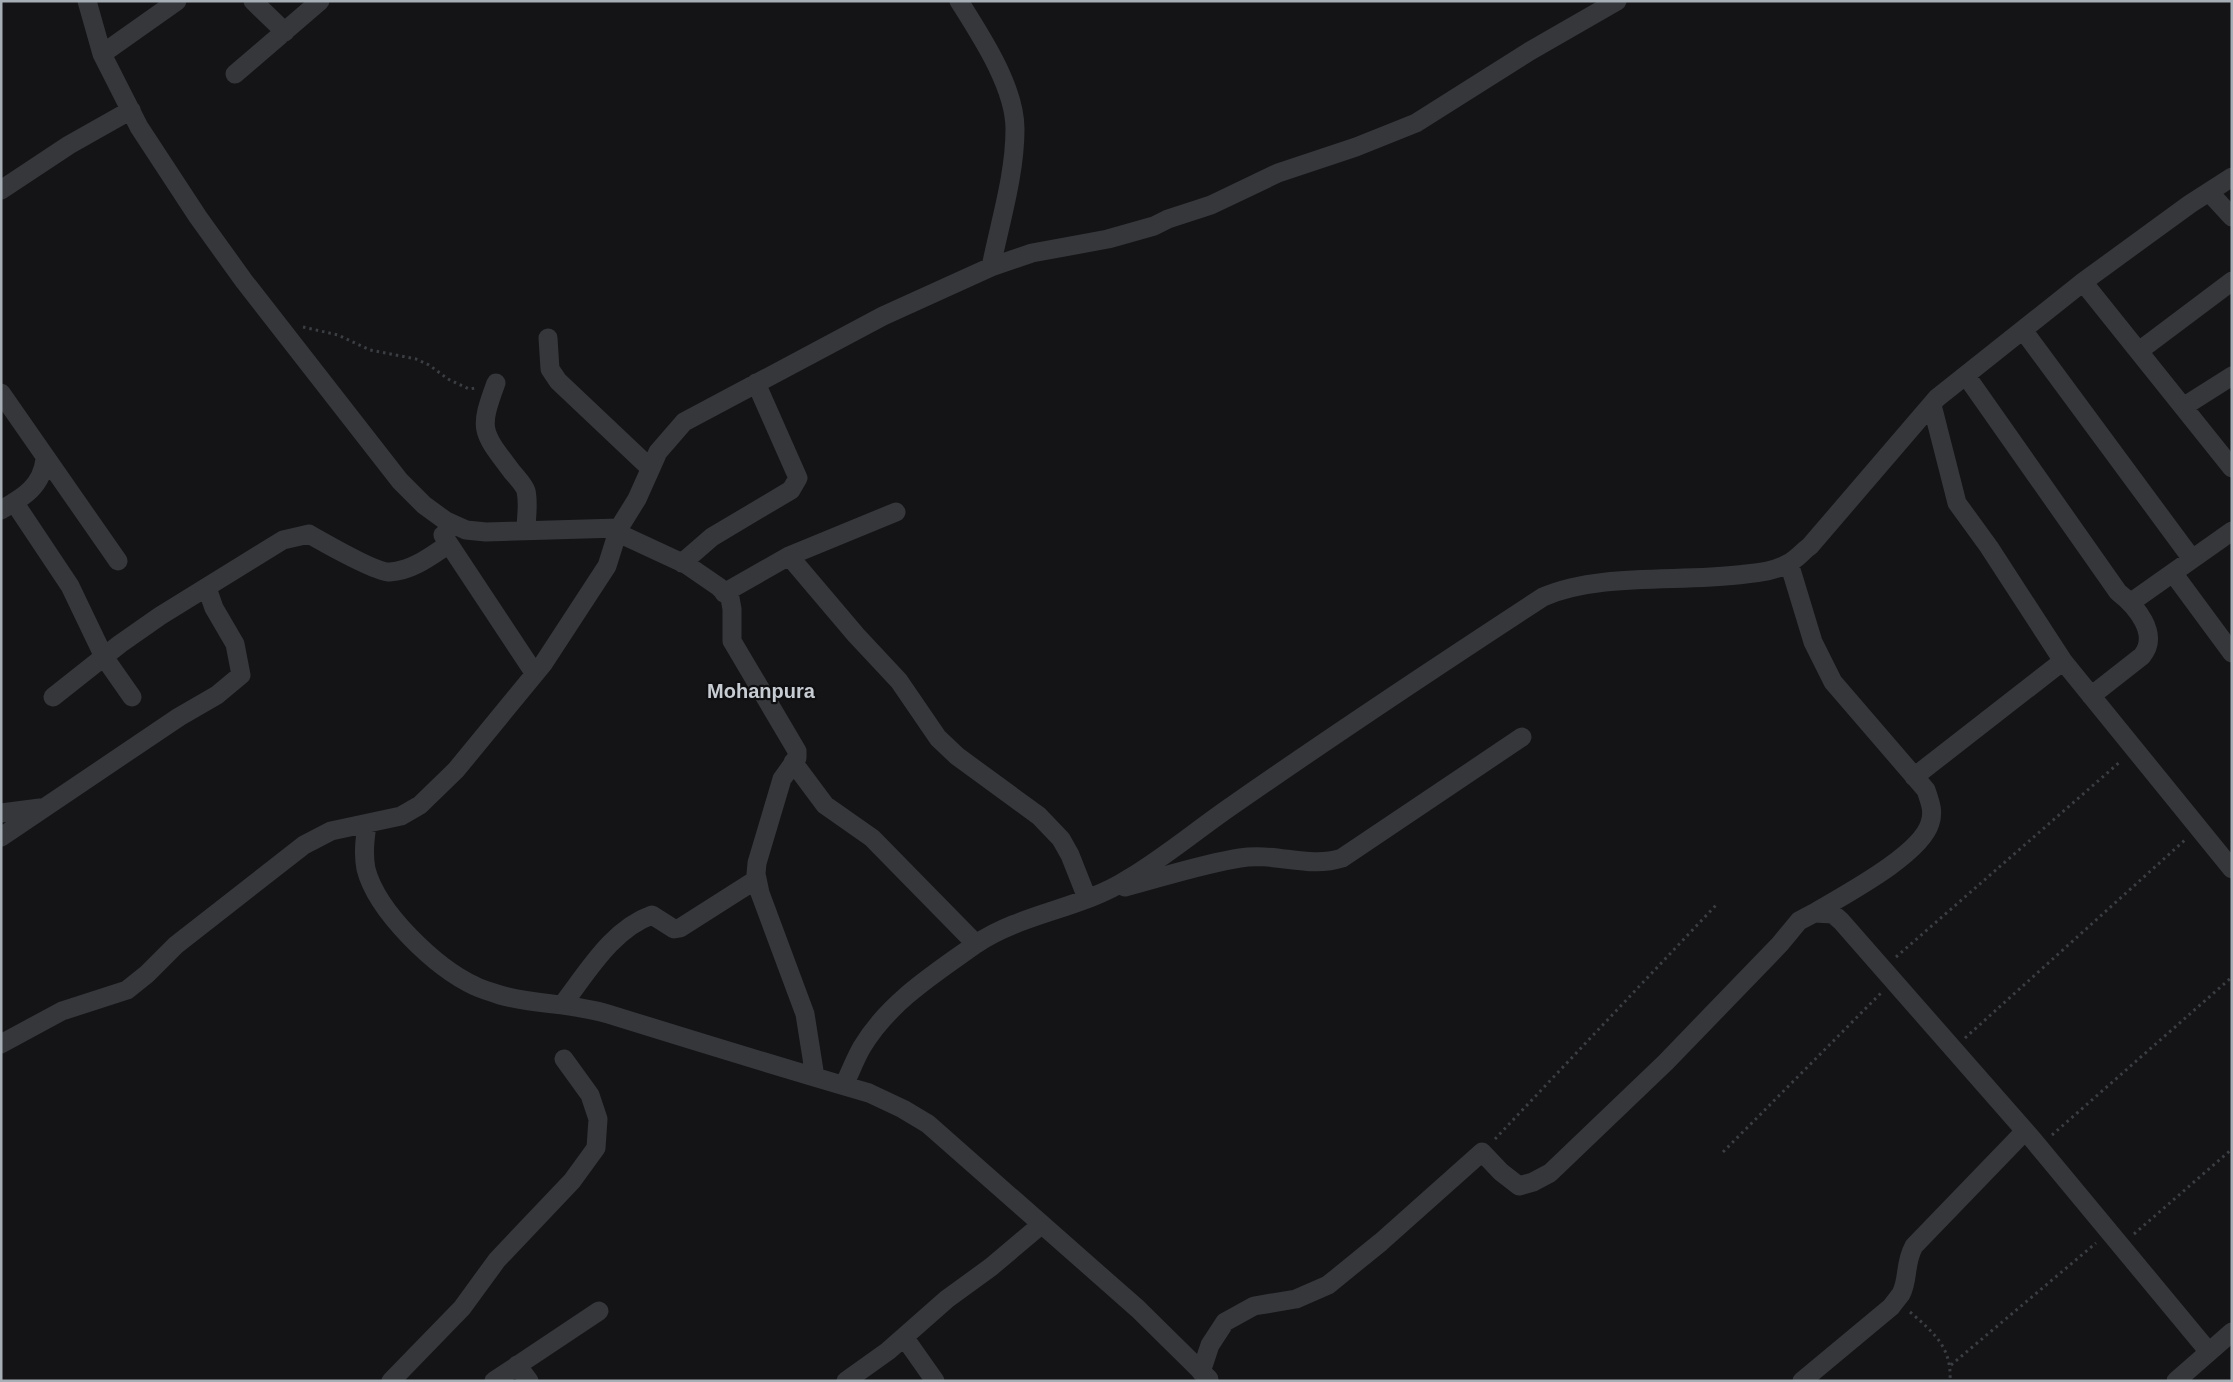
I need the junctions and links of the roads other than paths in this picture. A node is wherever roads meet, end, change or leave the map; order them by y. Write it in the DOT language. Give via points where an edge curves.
graph roads {
  1 [pos="87,1"];
  2 [pos="177,1"];
  3 [pos="253,1"];
  4 [pos="320,1"];
  5 [pos="959,1"];
  6 [pos="1617,1"];
  7 [pos="285,32"];
  8 [pos="102,54"];
  9 [pos="235,74"];
  10 [pos="131,110"];
  11 [pos="2232,177"];
  12 [pos="1,190"];
  13 [pos="2209,192"];
  14 [pos="2232,217"];
  15 [pos="991,267"];
  16 [pos="2232,281"];
  17 [pos="2084,282"];
  18 [pos="2022,330"];
  19 [pos="548,338"];
  20 [pos="2139,351"];
  21 [pos="1967,376"];
  22 [pos="2232,376"];
  23 [pos="496,382"];
  24 [pos="756,383"];
  25 [pos="1,394"];
  26 [pos="1932,405"];
  27 [pos="2183,406"];
  28 [pos="45,458"];
  29 [pos="650,468"];
  30 [pos="2232,468"];
  31 [pos="424,505"];
  32 [pos="8,506"];
  33 [pos="896,512"];
  34 [pos="526,530"];
  35 [pos="618,531"];
  36 [pos="2232,531"];
  37 [pos="449,544"];
  38 [pos="789,556"];
  39 [pos="2192,559"];
  40 [pos="118,561"];
  41 [pos="682,563"];
  42 [pos="1790,563"];
  43 [pos="2173,573"];
  44 [pos="207,588"];
  45 [pos="724,592"];
  46 [pos="2130,603"];
  47 [pos="2232,654"];
  48 [pos="104,656"];
  49 [pos="2062,661"];
  50 [pos="535,674"];
  51 [pos="132,696"];
  52 [pos="2091,696"];
  53 [pos="53,697"];
  54 [pos="1522,737"];
  55 [pos="793,762"];
  56 [pos="1914,777"];
  57 [pos="47,807"];
  58 [pos="1,813"];
  59 [pos="367,824"];
  60 [pos="1,837"];
  61 [pos="2232,869"];
  62 [pos="757,878"];
  63 [pos="1105,892"];
  64 [pos="1087,898"];
  65 [pos="1814,913"];
  66 [pos="976,944"];
  67 [pos="562,1005"];
  68 [pos="1,1044"];
  69 [pos="564,1059"];
  70 [pos="815,1077"];
  71 [pos="844,1086"];
  72 [pos="2025,1131"];
  73 [pos="1042,1224"];
  74 [pos="599,1310"];
  75 [pos="2232,1332"];
  76 [pos="904,1337"];
  77 [pos="2209,1352"];
  78 [pos="517,1366"];
  79 [pos="1206,1376"];
  80 [pos="391,1381"];
  81 [pos="494,1381"];
  82 [pos="529,1381"];
  83 [pos="846,1381"];
  84 [pos="935,1381"];
  85 [pos="1802,1381"];
  86 [pos="2176,1381"];
  1 -- 8 [label="street"];
  2 -- 8 [label="street"];
  3 -- 7 [label="street"];
  4 -- 7 [label="street"];
  5 -- 15 [label="street" via="996,66 1012,104 1015,128 1014,153"];
  6 -- 15 [label="street" via="1416,123 1278,173 1210,205 1154,226 1108,239 1032,253"];
  7 -- 9 [label="street"];
  8 -- 10 [label="street"];
  10 -- 12 [label="street"];
  10 -- 31 [label="street" via="198,216 279,326 400,481"];
  11 -- 13 [label="street"];
  13 -- 14 [label="street"];
  13 -- 17 [label="street"];
  15 -- 24 [label="street" via="883,316"];
  16 -- 20 [label="street"];
  17 -- 18 [label="street"];
  17 -- 20 [label="street"];
  18 -- 21 [label="street"];
  18 -- 39 [label="street"];
  19 -- 29 [label="street" via="550,369 558,381"];
  20 -- 27 [label="street"];
  21 -- 26 [label="street"];
  21 -- 46 [label="street" via="2118,592"];
  22 -- 27 [label="street"];
  23 -- 34 [label="street" via="486,414 486,436 526,490"];
  24 -- 29 [label="street" via="684,422 658,452"];
  24 -- 41 [label="street" via="798,478 791,490 712,537"];
  25 -- 28 [label="street"];
  26 -- 42 [label="street" via="1810,546"];
  26 -- 49 [label="street" via="1957,503 1994,554"];
  27 -- 30 [label="street"];
  28 -- 32 [label="street" via="44,472 37,484"];
  28 -- 40 [label="street"];
  29 -- 35 [label="street"];
  31 -- 34 [label="street" via="466,530"];
  31 -- 37 [label="street"];
  32 -- 48 [label="street" via="70,586"];
  33 -- 38 [label="street"];
  34 -- 35 [label="street"];
  35 -- 41 [label="street"];
  35 -- 50 [label="street" via="607,566"];
  36 -- 39 [label="street"];
  37 -- 44 [label="street" via="416,566 388,573 309,534 283,540"];
  37 -- 50 [label="street"];
  38 -- 45 [label="street"];
  38 -- 64 [label="street" via="899,681 938,738 957,756 1040,816 1061,840"];
  39 -- 43 [label="street"];
  41 -- 45 [label="street"];
  42 -- 56 [label="street" via="1813,642 1833,682"];
  42 -- 63 [label="street" via="1763,572 1724,577 1590,584 1562,589 1544,597 1129,879"];
  43 -- 46 [label="street"];
  43 -- 47 [label="street"];
  44 -- 48 [label="street" via="160,616"];
  44 -- 57 [label="street" via="214,608 235,644 241,675 217,695 179,716"];
  45 -- 55 [label="street" via="730,598 732,609 732,641 797,751"];
  46 -- 52 [label="street" via="2147,630 2150,641 2147,649"];
  48 -- 51 [label="street"];
  48 -- 53 [label="street"];
  49 -- 52 [label="street"];
  49 -- 56 [label="street"];
  50 -- 59 [label="street" via="456,770 420,805 401,816"];
  52 -- 61 [label="street"];
  54 -- 63 [label="street" via="1342,858 1328,863 1268,856 1240,858"];
  55 -- 62 [label="street" via="782,779 757,863"];
  55 -- 66 [label="street" via="825,805 872,838"];
  56 -- 65 [label="street" via="1926,790 1932,811 1930,825 1923,837 1908,853"];
  57 -- 58 [label="street"];
  57 -- 60 [label="street"];
  59 -- 67 [label="street" via="366,870 377,895 428,953 475,986 502,996"];
  59 -- 68 [label="street" via="331,832 304,845 176,945 127,990 62,1011"];
  62 -- 67 [label="street" via="680,928 674,929 652,915 623,932"];
  62 -- 70 [label="street" via="805,1014"];
  63 -- 64 [label="street"];
  64 -- 66 [label="street" via="1020,922"];
  65 -- 72 [label="street" via="1833,914"];
  65 -- 79 [label="street" via="1799,921 1666,1062 1550,1173 1519,1186 1482,1152 1382,1242 1328,1285 1296,1299 1254,1306 1226,1322 1210,1345"];
  66 -- 71 [label="street" via="914,989 884,1018 862,1047"];
  67 -- 70 [label="street" via="600,1012"];
  69 -- 80 [label="street" via="590,1095 598,1119 596,1148 572,1181 497,1260 462,1308"];
  70 -- 71 [label="street"];
  71 -- 73 [label="street" via="903,1108 928,1124"];
  72 -- 77 [label="street"];
  72 -- 85 [label="street" via="1914,1246 1907,1258 1906,1277 1896,1300 1856,1338"];
  73 -- 76 [label="street" via="991,1268 947,1298"];
  73 -- 79 [label="street" via="1138,1309"];
  74 -- 78 [label="street"];
  75 -- 77 [label="street"];
  76 -- 83 [label="street"];
  76 -- 84 [label="street"];
  77 -- 86 [label="street"];
  78 -- 81 [label="street"];
  78 -- 82 [label="street"];
}
